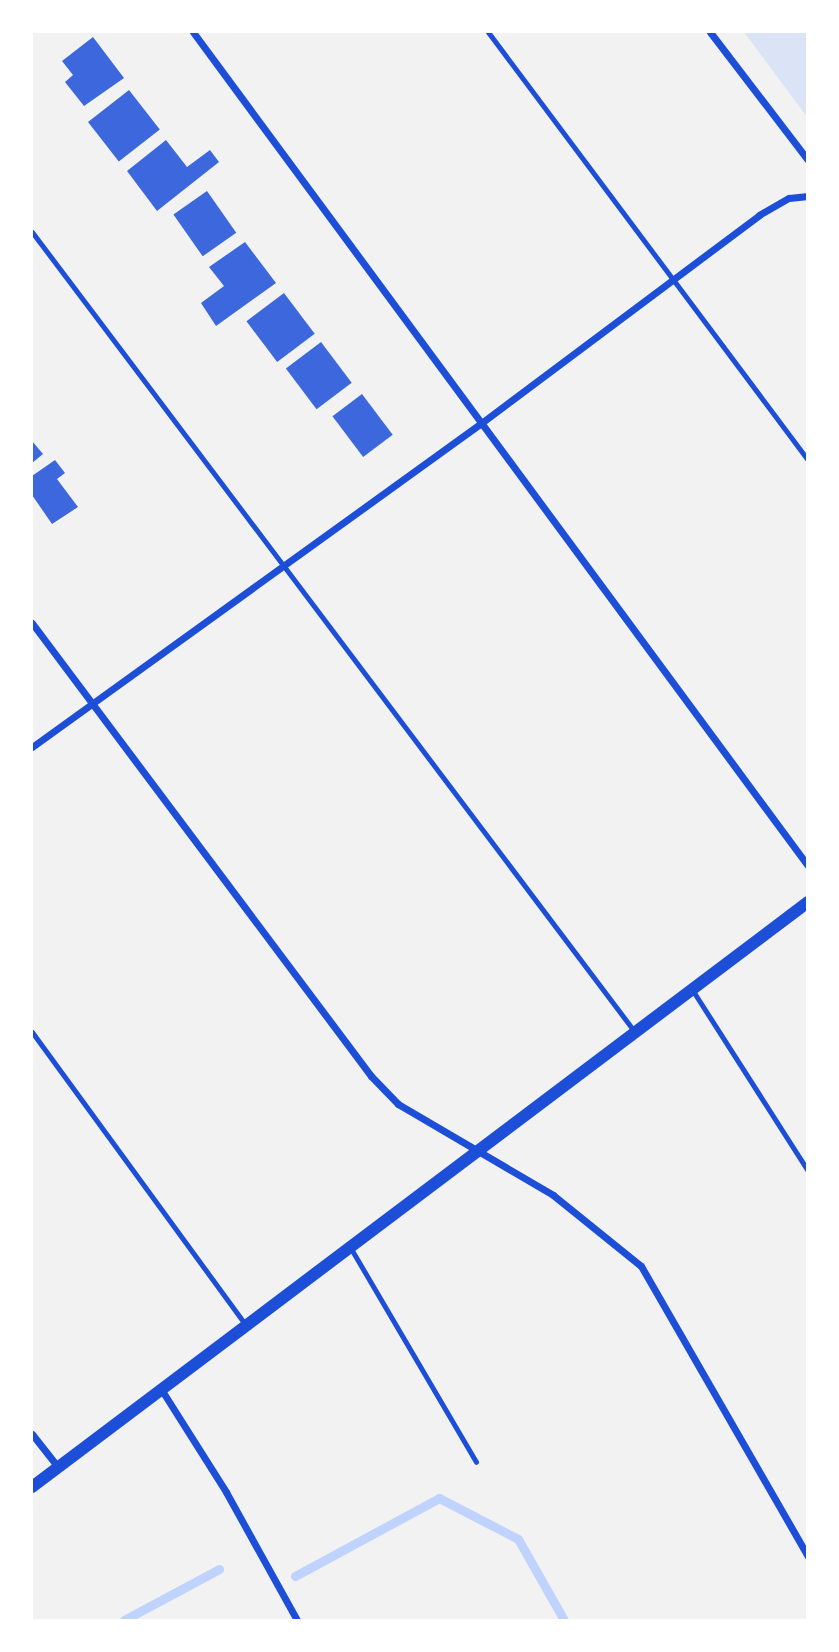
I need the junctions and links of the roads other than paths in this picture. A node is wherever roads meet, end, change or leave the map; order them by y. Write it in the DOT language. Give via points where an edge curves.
graph roads {
  1 [pos="193,32"];
  2 [pos="488,32"];
  3 [pos="710,32"];
  4 [pos="807,160"];
  5 [pos="807,196"];
  6 [pos="32,232"];
  7 [pos="675,282"];
  8 [pos="480,424"];
  9 [pos="807,460"];
  10 [pos="284,565"];
  11 [pos="32,623"];
  12 [pos="92,704"];
  13 [pos="32,747"];
  14 [pos="807,866"];
  15 [pos="807,902"];
  16 [pos="691,989"];
  17 [pos="634,1031"];
  18 [pos="32,1032"];
  19 [pos="477,1151"];
  20 [pos="807,1171"];
  21 [pos="350,1247"];
  22 [pos="246,1325"];
  23 [pos="161,1389"];
  24 [pos="32,1434"];
  25 [pos="476,1462"];
  26 [pos="58,1467"];
  27 [pos="32,1487"];
  28 [pos="807,1556"];
  29 [pos="297,1620"];
  1 -- 8 [label="street"];
  2 -- 7 [label="lane"];
  3 -- 4 [label="street"];
  5 -- 7 [label="street" via="789,198 759,215"];
  6 -- 10 [label="lane"];
  7 -- 8 [label="street"];
  7 -- 9 [label="lane"];
  8 -- 10 [label="street"];
  8 -- 14 [label="street"];
  10 -- 12 [label="street"];
  10 -- 17 [label="lane"];
  11 -- 12 [label="street"];
  12 -- 13 [label="street"];
  12 -- 19 [label="street" via="371,1076 398,1104"];
  15 -- 16 [label="street"];
  16 -- 17 [label="street"];
  16 -- 20 [label="lane"];
  17 -- 19 [label="street"];
  18 -- 22 [label="lane"];
  19 -- 21 [label="street"];
  19 -- 28 [label="street" via="553,1195 640,1266"];
  21 -- 22 [label="street"];
  21 -- 25 [label="lane"];
  22 -- 23 [label="street"];
  23 -- 26 [label="street"];
  23 -- 29 [label="street" via="226,1492"];
  24 -- 26 [label="street"];
  26 -- 27 [label="street"];
}
